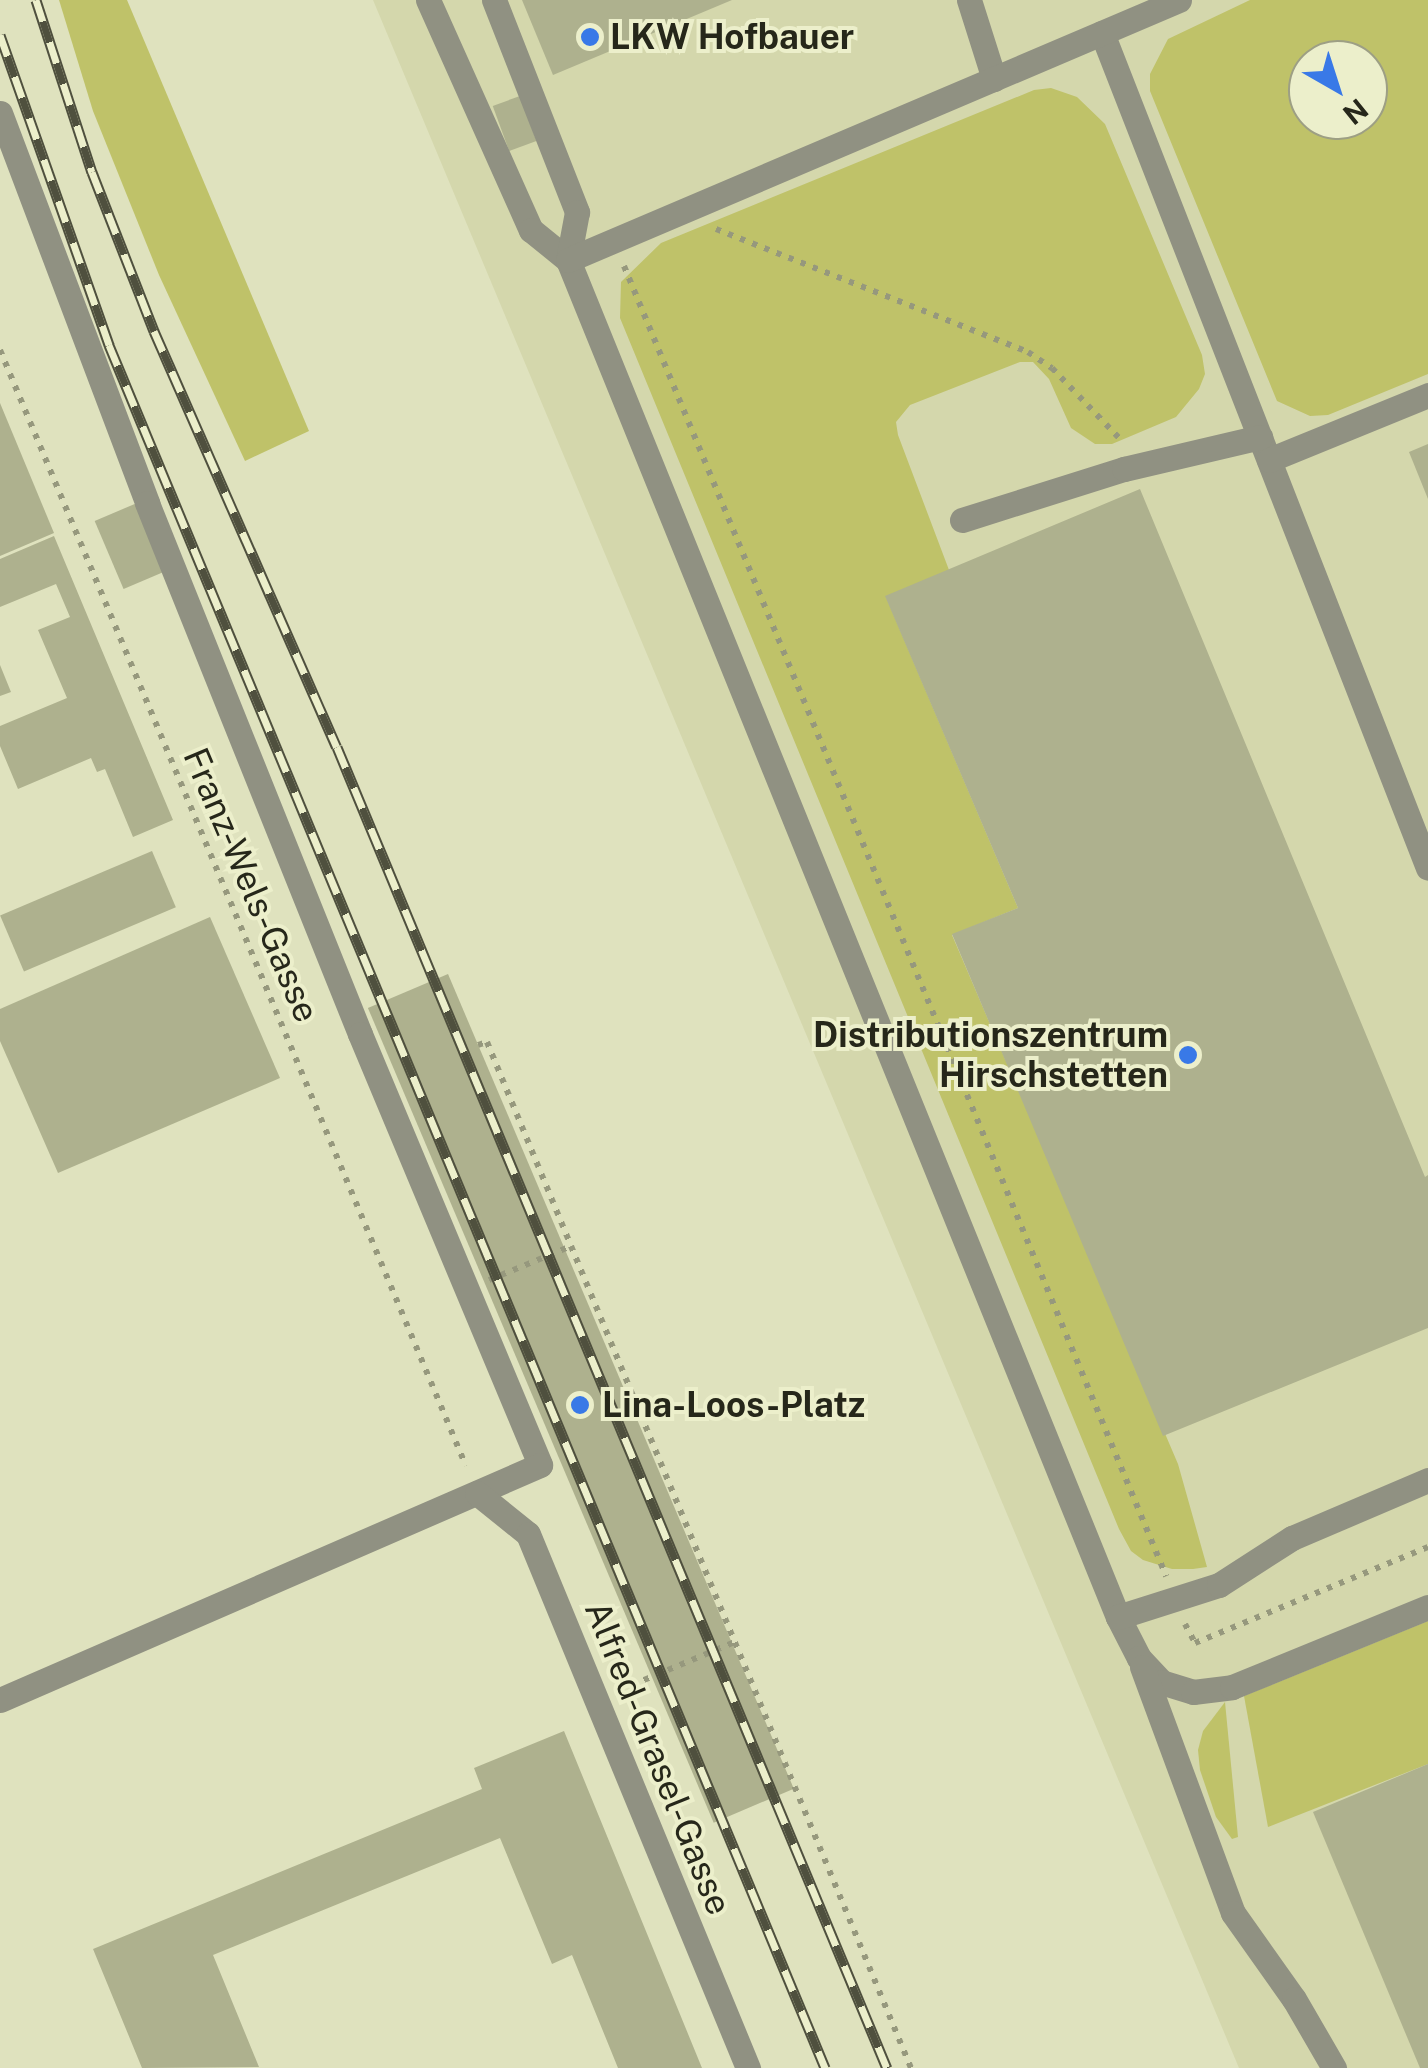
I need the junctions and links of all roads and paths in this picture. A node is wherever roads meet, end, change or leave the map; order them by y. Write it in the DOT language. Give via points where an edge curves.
graph roads {
  1 [pos="428,0"];
  2 [pos="494,0"];
  3 [pos="970,0"];
  4 [pos="1179,0"];
  5 [pos="1102,33"];
  6 [pos="994,79"];
  7 [pos="0,113"];
  8 [pos="577,212"];
  9 [pos="678,214"];
  10 [pos="614,241"];
  11 [pos="568,260"];
  12 [pos="0,350"];
  13 [pos="1428,394"];
  14 [pos="1264,448"];
  15 [pos="1144,464"];
  16 [pos="962,520"];
  17 [pos="1428,868"];
  18 [pos="478,1045"];
  19 [pos="571,1246"];
  20 [pos="467,1289"];
  21 [pos="455,1440"];
  22 [pos="1428,1480"];
  23 [pos="478,1493"];
  24 [pos="1428,1547"];
  25 [pos="1176,1599"];
  26 [pos="1428,1607"];
  27 [pos="1118,1618"];
  28 [pos="735,1642"];
  29 [pos="1139,1658"];
  30 [pos="632,1685"];
  31 [pos="0,1700"];
  32 [pos="748,2068"];
  33 [pos="912,2068"];
  34 [pos="1334,2068"];
  1 -- 11 [label="street" via="531,230"];
  2 -- 8 [label="street"];
  3 -- 6 [label="street"];
  4 -- 5 [label="street"];
  5 -- 6 [label="street"];
  5 -- 14 [label="street"];
  6 -- 9 [label="street"];
  7 -- 20 [label="street" via="146,503"];
  8 -- 10 [label="street" via="590,230"];
  8 -- 11 [label="street"];
  9 -- 10 [label="street"];
  9 -- 15 [label="path" via="1028,352 1052,368"];
  10 -- 11 [label="street"];
  10 -- 25 [label="path"];
  11 -- 27 [label="street"];
  12 -- 21 [label="path, Franz-Wels-Gasse"];
  13 -- 14 [label="street"];
  14 -- 15 [label="street"];
  14 -- 17 [label="street"];
  15 -- 16 [label="street"];
  18 -- 19 [label="path" via="487,1042"];
  19 -- 20 [label="path"];
  19 -- 28 [label="path"];
  20 -- 23 [label="street" via="540,1465"];
  22 -- 25 [label="street" via="1292,1538 1219,1586"];
  23 -- 31 [label="street"];
  23 -- 32 [label="street, Alfred-Grasel-Gasse" via="528,1534"];
  24 -- 25 [label="path" via="1195,1643"];
  25 -- 27 [label="street"];
  26 -- 29 [label="street" via="1232,1687 1193,1692 1161,1682"];
  27 -- 29 [label="street"];
  28 -- 30 [label="path"];
  28 -- 33 [label="path"];
  29 -- 34 [label="street" via="1233,1913"];
}
